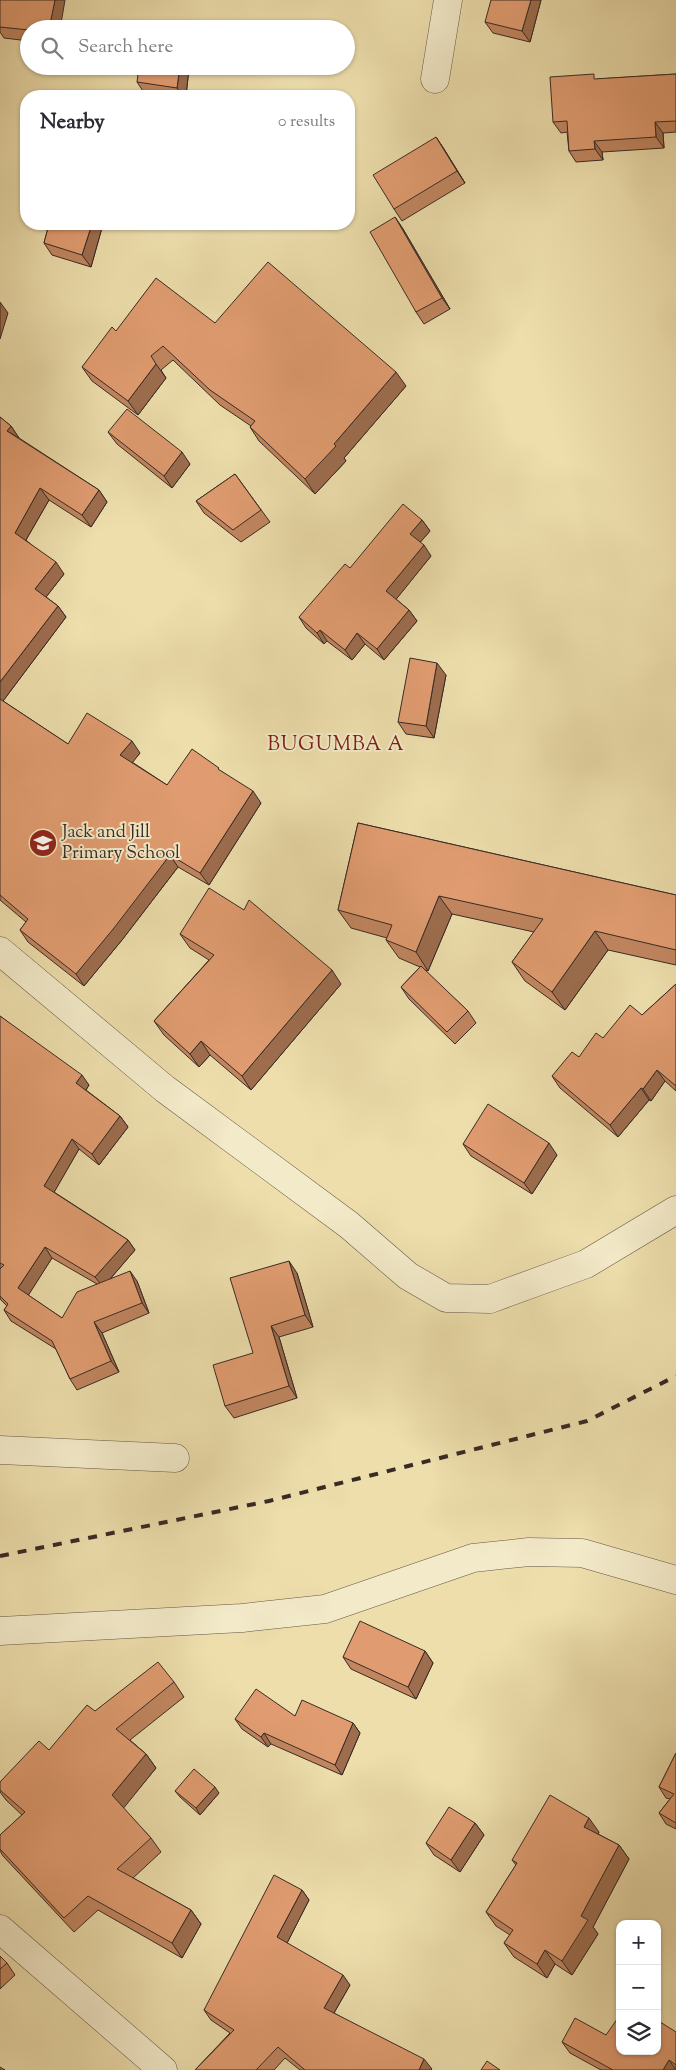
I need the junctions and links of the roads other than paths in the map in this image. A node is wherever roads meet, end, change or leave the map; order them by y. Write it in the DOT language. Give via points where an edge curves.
graph roads {
  1 [pos="448,0"];
  2 [pos="435,79"];
  3 [pos="0,951"];
  4 [pos="676,1210"];
  5 [pos="0,1450"];
  6 [pos="175,1458"];
  7 [pos="676,1580"];
  8 [pos="0,1631"];
  9 [pos="0,1929"];
  10 [pos="163,2070"];
  1 -- 2 [label="street"];
  3 -- 4 [label="street" via="165,1089 349,1225 408,1276 446,1298 490,1299 586,1264"];
  5 -- 6 [label="street"];
  7 -- 8 [label="street" via="582,1553 529,1552 473,1558 325,1609 242,1618"];
  9 -- 10 [label="street"];
}
